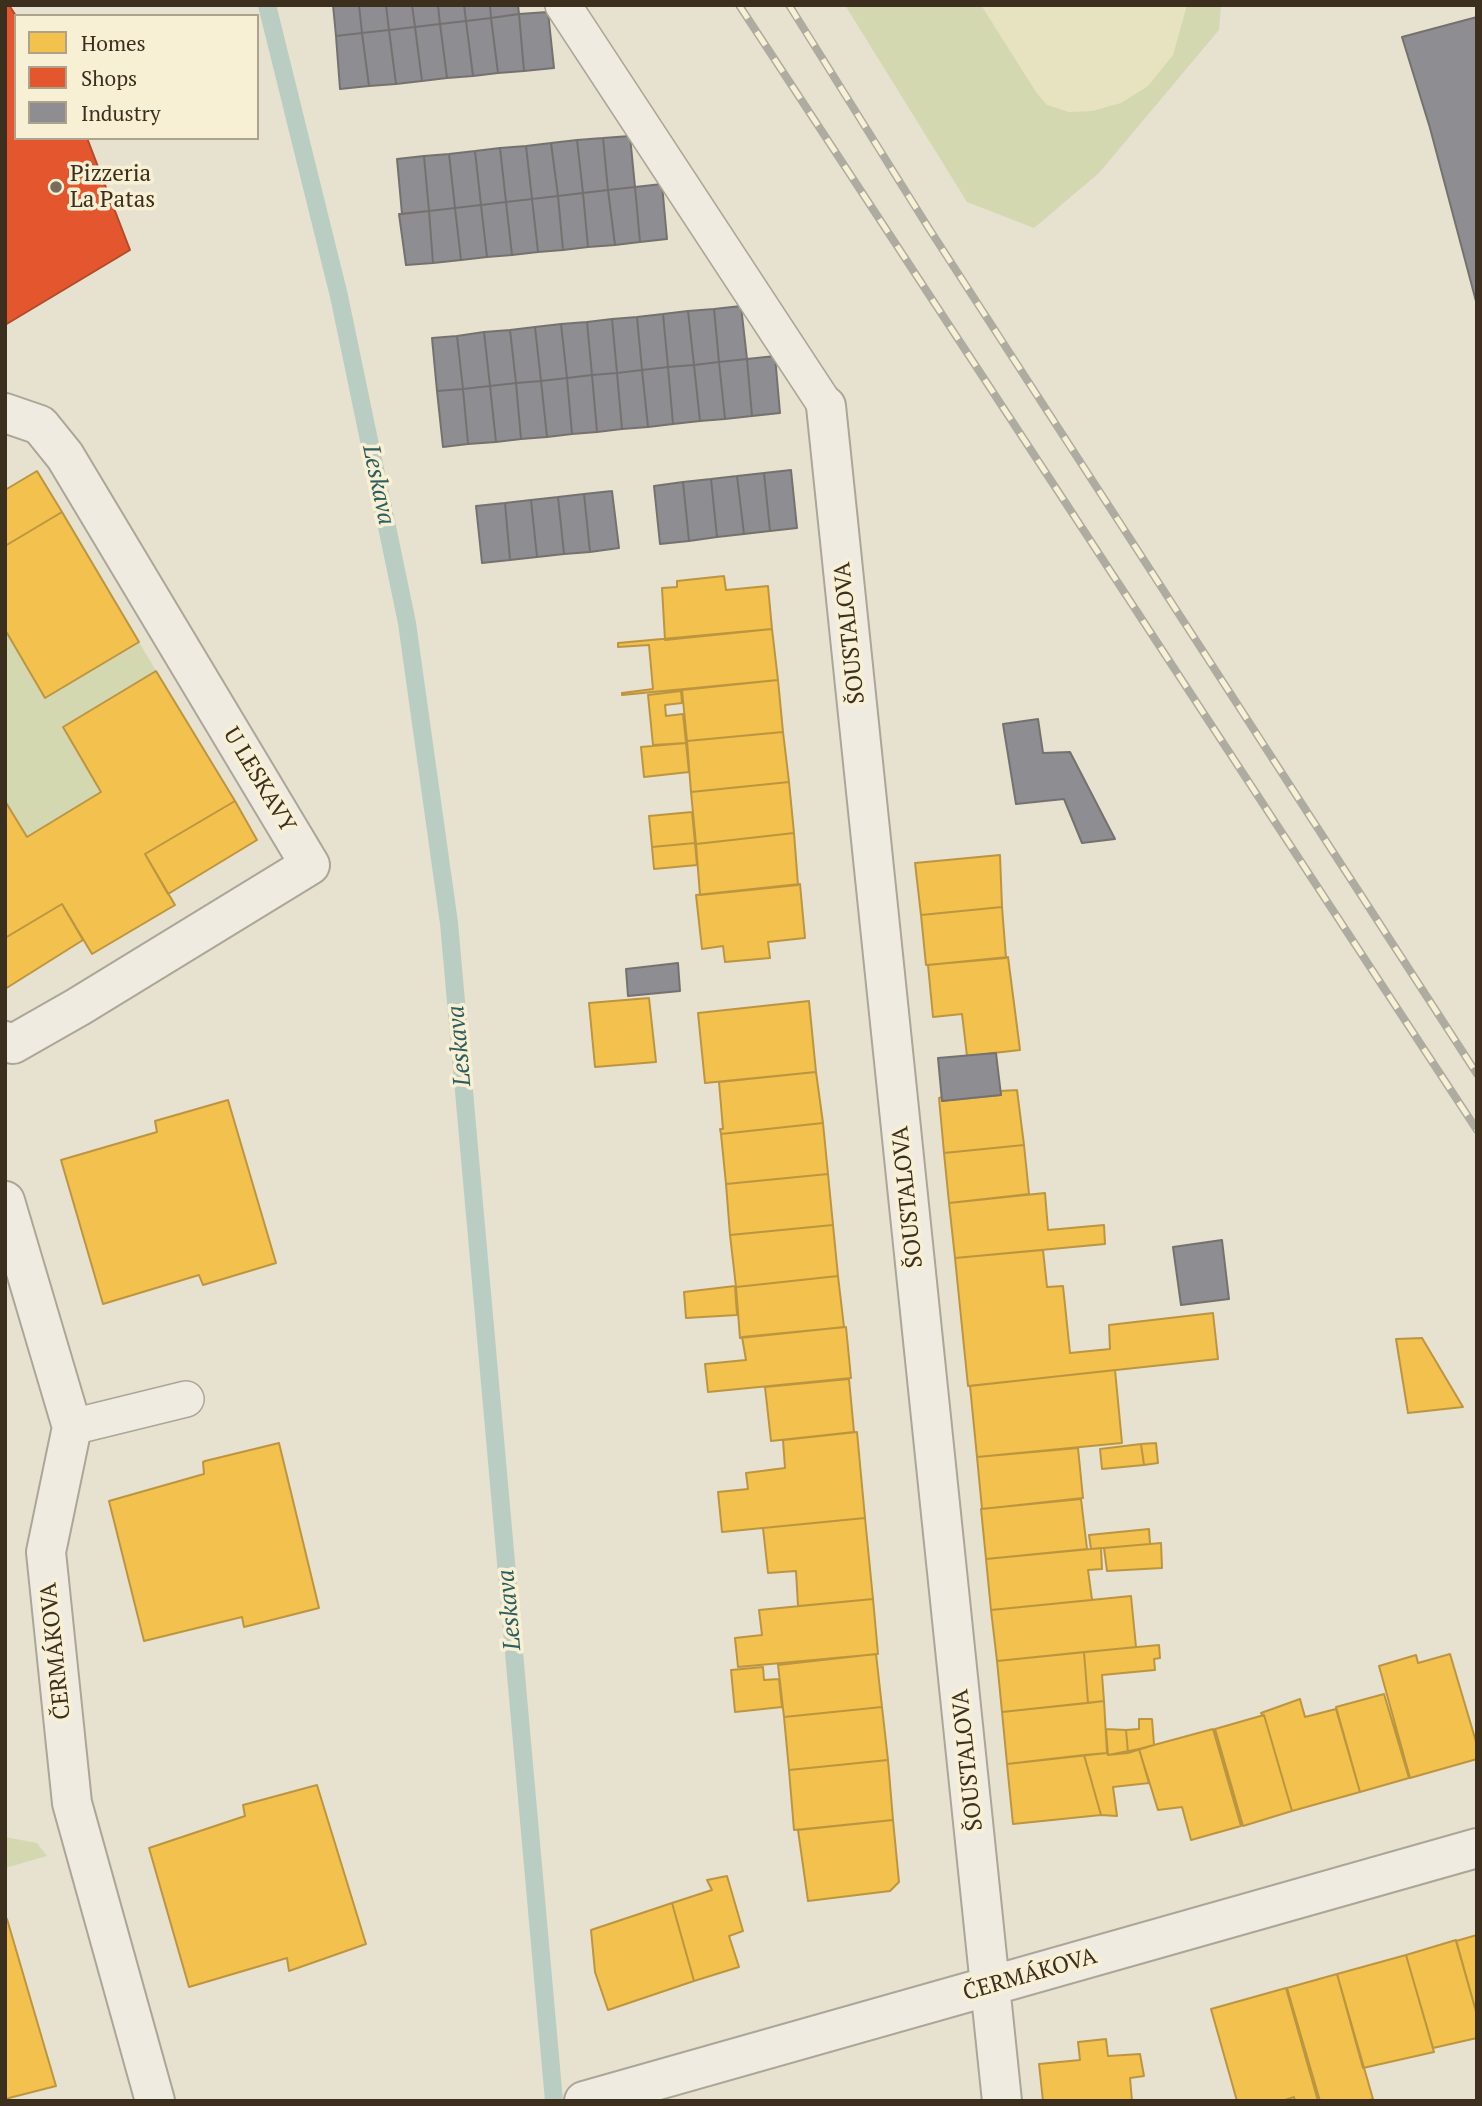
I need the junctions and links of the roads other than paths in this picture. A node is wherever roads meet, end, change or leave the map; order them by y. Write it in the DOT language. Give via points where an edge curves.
graph roads {
  1 [pos="562,5"];
  2 [pos="826,406"];
  3 [pos="5,413"];
  4 [pos="5,1041"];
  5 [pos="5,1201"];
  6 [pos="186,1399"];
  7 [pos="72,1427"];
  8 [pos="1477,1848"];
  9 [pos="992,1987"];
  10 [pos="589,2099"];
  11 [pos="155,2101"];
  12 [pos="1002,2101"];
  1 -- 2 [label="lane"];
  2 -- 9 [label="street, ŠOUSTALOVA"];
  3 -- 4 [label="street, U LESKAVY" via="40,425 65,456 310,865 78,1007 13,1044"];
  5 -- 7 [label="street, ČERMÁKOVA"];
  6 -- 7 [label="lane"];
  7 -- 11 [label="street, ČERMÁKOVA" via="46,1552 72,1803"];
  8 -- 9 [label="street, ČERMÁKOVA"];
  9 -- 10 [label="street, ČERMÁKOVA"];
  9 -- 12 [label="street, ŠOUSTALOVA"];
}
